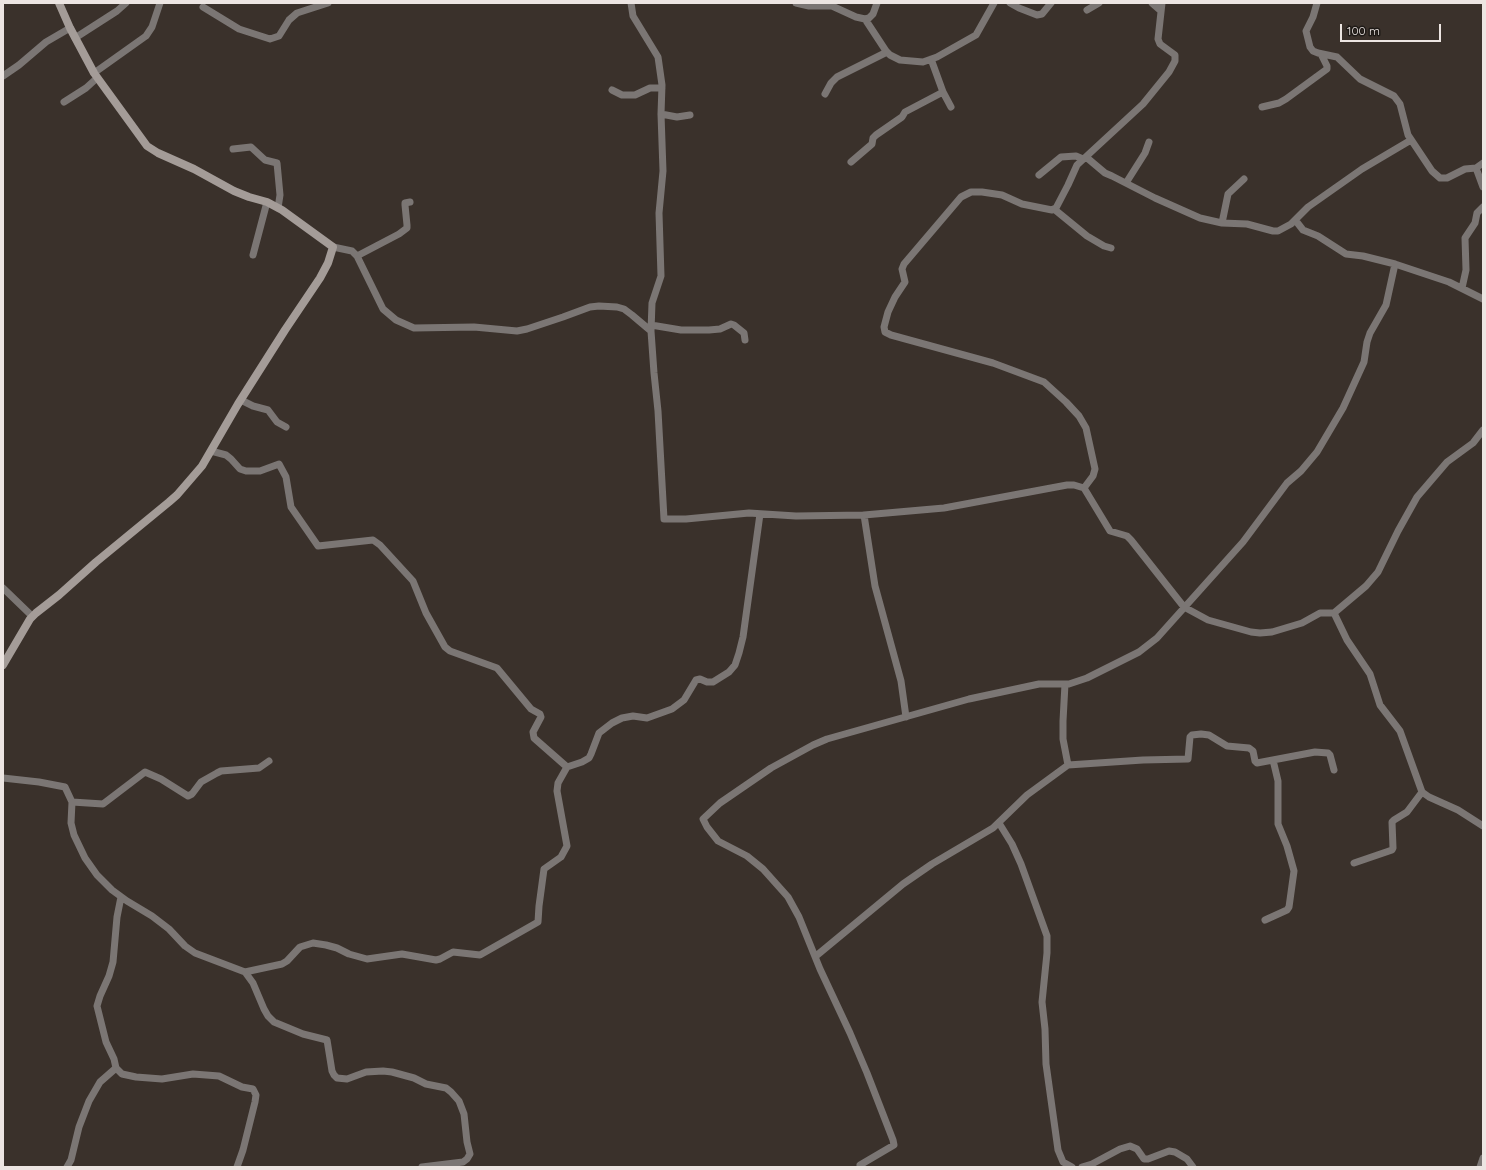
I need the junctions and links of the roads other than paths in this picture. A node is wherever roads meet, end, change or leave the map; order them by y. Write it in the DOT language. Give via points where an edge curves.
graph roads {
  1 [pos="59,3"];
  2 [pos="126,3"];
  3 [pos="160,3"];
  4 [pos="328,3"];
  5 [pos="631,3"];
  6 [pos="796,3"];
  7 [pos="877,3"];
  8 [pos="994,3"];
  9 [pos="1010,3"];
  10 [pos="1051,3"];
  11 [pos="1099,3"];
  12 [pos="1152,3"];
  13 [pos="1317,3"];
  14 [pos="1161,6"];
  15 [pos="202,7"];
  16 [pos="1087,10"];
  17 [pos="865,19"];
  18 [pos="70,28"];
  19 [pos="75,38"];
  20 [pos="887,52"];
  21 [pos="1321,54"];
  22 [pos="931,59"];
  23 [pos="95,75"];
  24 [pos="3,76"];
  25 [pos="662,88"];
  26 [pos="612,90"];
  27 [pos="943,92"];
  28 [pos="825,94"];
  29 [pos="64,102"];
  30 [pos="951,107"];
  31 [pos="1262,107"];
  32 [pos="661,114"];
  33 [pos="690,115"];
  34 [pos="1411,140"];
  35 [pos="1149,142"];
  36 [pos="233,149"];
  37 [pos="1085,158"];
  38 [pos="851,162"];
  39 [pos="1483,163"];
  40 [pos="1476,168"];
  41 [pos="1039,175"];
  42 [pos="1244,180"];
  43 [pos="1126,183"];
  44 [pos="1483,187"];
  45 [pos="268,202"];
  46 [pos="410,202"];
  47 [pos="1483,207"];
  48 [pos="278,208"];
  49 [pos="1054,209"];
  50 [pos="1296,221"];
  51 [pos="1222,223"];
  52 [pos="333,247"];
  53 [pos="1111,248"];
  54 [pos="254,255"];
  55 [pos="357,256"];
  56 [pos="1395,264"];
  57 [pos="1462,288"];
  58 [pos="1483,299"];
  59 [pos="651,328"];
  60 [pos="745,340"];
  61 [pos="241,400"];
  62 [pos="286,427"];
  63 [pos="1483,430"];
  64 [pos="211,451"];
  65 [pos="1084,488"];
  66 [pos="760,514"];
  67 [pos="864,515"];
  68 [pos="3,588"];
  69 [pos="1184,607"];
  70 [pos="1334,613"];
  71 [pos="32,616"];
  72 [pos="3,665"];
  73 [pos="1065,684"];
  74 [pos="906,716"];
  75 [pos="1273,760"];
  76 [pos="269,761"];
  77 [pos="1068,765"];
  78 [pos="567,767"];
  79 [pos="1334,770"];
  80 [pos="3,778"];
  81 [pos="1422,792"];
  82 [pos="72,802"];
  83 [pos="999,823"];
  84 [pos="1483,826"];
  85 [pos="1354,863"];
  86 [pos="121,897"];
  87 [pos="1265,920"];
  88 [pos="816,956"];
  89 [pos="245,972"];
  90 [pos="116,1068"];
  91 [pos="1483,1158"];
  92 [pos="67,1167"];
  93 [pos="237,1167"];
  94 [pos="422,1167"];
  95 [pos="861,1167"];
  96 [pos="1072,1167"];
  97 [pos="1082,1167"];
  98 [pos="1194,1167"];
  99 [pos="1480,1167"];
  1 -- 18 [label="street"];
  2 -- 19 [label="street"];
  3 -- 23 [label="street" via="152,27 146,36"];
  4 -- 15 [label="street" via="297,13 279,36 270,40 239,29"];
  5 -- 25 [label="street" via="633,16 658,57"];
  6 -- 17 [label="street" via="832,6"];
  7 -- 17 [label="street" via="869,18"];
  8 -- 22 [label="street" via="976,35"];
  9 -- 10 [label="street" via="1037,15 1042,14"];
  11 -- 16 [label="street"];
  12 -- 14 [label="street"];
  13 -- 21 [label="street" via="1306,30 1310,47"];
  14 -- 37 [label="street" via="1159,41 1175,55 1175,61 1143,104"];
  17 -- 20 [label="street"];
  18 -- 19 [label="street"];
  18 -- 24 [label="street" via="46,42"];
  19 -- 23 [label="street"];
  20 -- 22 [label="street" via="900,60 923,62"];
  20 -- 28 [label="street" via="837,77"];
  21 -- 31 [label="street" via="1327,69 1286,100"];
  21 -- 34 [label="street" via="1337,57 1360,79 1394,96 1400,104"];
  22 -- 27 [label="street"];
  23 -- 29 [label="street" via="83,91"];
  23 -- 45 [label="street" via="141,140 151,149 234,191"];
  25 -- 26 [label="street" via="650,88 635,95 622,95"];
  25 -- 32 [label="street"];
  27 -- 30 [label="street"];
  27 -- 38 [label="street" via="905,112 876,134 872,144"];
  32 -- 33 [label="street" via="678,117"];
  32 -- 59 [label="street" via="663,171 659,213 662,276 653,297"];
  34 -- 40 [label="street" via="1432,171 1440,178"];
  34 -- 50 [label="street" via="1362,169 1308,207"];
  35 -- 43 [label="street"];
  36 -- 48 [label="street" via="251,147 265,160 277,163 280,195"];
  37 -- 41 [label="street" via="1061,157"];
  37 -- 43 [label="street" via="1105,173"];
  37 -- 49 [label="street" via="1077,165 1060,202"];
  39 -- 40 [label="street"];
  40 -- 44 [label="street"];
  42 -- 51 [label="street" via="1228,194"];
  43 -- 51 [label="street" via="1200,218"];
  45 -- 48 [label="street"];
  45 -- 54 [label="street"];
  46 -- 55 [label="street" via="405,203 407,228"];
  47 -- 57 [label="street" via="1477,213 1475,224 1465,238 1466,270"];
  48 -- 52 [label="street"];
  49 -- 53 [label="street" via="1087,236"];
  49 -- 65 [label="street" via="1022,204 1002,195 982,192 971,192 961,197 902,267 905,282 888,312 884,327 885,332 891,335 993,363 1044,382 1079,416 1086,428 1095,469"];
  50 -- 51 [label="street" via="1278,231 1247,224"];
  50 -- 56 [label="street" via="1303,230 1318,236 1346,254"];
  52 -- 55 [label="street" via="352,251"];
  52 -- 61 [label="street" via="320,278"];
  55 -- 59 [label="street" via="383,309 396,320 414,328 474,327 517,331 590,307 607,306 624,309"];
  56 -- 57 [label="street"];
  56 -- 69 [label="street" via="1386,305 1370,333 1364,362 1337,419 1309,462 1287,483 1243,542"];
  57 -- 58 [label="street"];
  59 -- 60 [label="street" via="709,330 720,329 730,324 744,333"];
  59 -- 66 [label="street" via="664,519"];
  61 -- 62 [label="street" via="268,410 277,422"];
  61 -- 64 [label="street"];
  63 -- 70 [label="street" via="1473,442 1447,462 1417,497 1378,572 1366,586"];
  64 -- 71 [label="street" via="202,466 176,495"];
  64 -- 78 [label="street" via="226,455 240,469 246,471 260,471 280,464 286,477 291,507 318,546 373,540 380,544 413,581 426,613 445,647 498,668 531,709 540,714 541,717 533,732 534,738"];
  65 -- 67 [label="street" via="1067,485 944,508"];
  65 -- 69 [label="street" via="1110,531 1127,536 1131,540"];
  66 -- 67 [label="street"];
  66 -- 78 [label="street" via="743,637 735,665 713,682 696,680 684,700 672,710 647,718 628,716 612,723 599,734 588,758"];
  67 -- 74 [label="street" via="875,586 901,681"];
  68 -- 71 [label="street"];
  69 -- 70 [label="street" via="1208,620 1260,633 1296,625 1320,613"];
  69 -- 73 [label="street" via="1157,638 1139,652 1087,678"];
  70 -- 81 [label="street" via="1370,674 1380,705 1400,731"];
  71 -- 72 [label="street"];
  73 -- 74 [label="street" via="1027,686"];
  73 -- 77 [label="street" via="1062,721"];
  74 -- 88 [label="street" via="813,745 738,790 703,819 718,841 755,862 788,897"];
  75 -- 77 [label="street" via="1257,763 1253,751 1249,748 1228,746 1209,735 1201,734 1190,737 1188,759"];
  75 -- 79 [label="street" via="1315,752 1328,753"];
  75 -- 87 [label="street" via="1278,781 1278,824 1294,871 1289,907"];
  76 -- 82 [label="street" via="259,768 217,773 201,782 188,796 145,772 103,804"];
  77 -- 83 [label="street" via="1027,795"];
  78 -- 89 [label="street" via="558,783 557,791 566,846 561,856 544,869 539,919 536,924 480,954 453,952 436,960 402,954 367,959 332,946 313,943 300,947 282,964"];
  80 -- 82 [label="street" via="65,786"];
  81 -- 84 [label="street"];
  81 -- 85 [label="street" via="1407,812 1392,822 1392,850"];
  82 -- 86 [label="street" via="71,823 78,843 97,875"];
  83 -- 88 [label="street" via="903,884"];
  83 -- 96 [label="street" via="1021,864 1047,936 1042,1002 1046,1064 1058,1150 1063,1162"];
  86 -- 89 [label="street" via="152,916 195,953"];
  86 -- 90 [label="street" via="113,962 97,1006"];
  88 -- 95 [label="street" via="868,1073 893,1140 894,1145 860,1165"];
  89 -- 94 [label="street" via="271,1020 303,1034 328,1041 334,1076 347,1079 375,1070 392,1072 446,1088 455,1096 462,1106 470,1154 462,1162"];
  90 -- 92 [label="street" via="100,1082 88,1101"];
  90 -- 93 [label="street" via="126,1076 159,1079 208,1074 252,1089 256,1095 255,1102 244,1150"];
  91 -- 99 [label="street"];
  97 -- 98 [label="street" via="1130,1146 1137,1149 1144,1159 1169,1151 1175,1152"];
}
